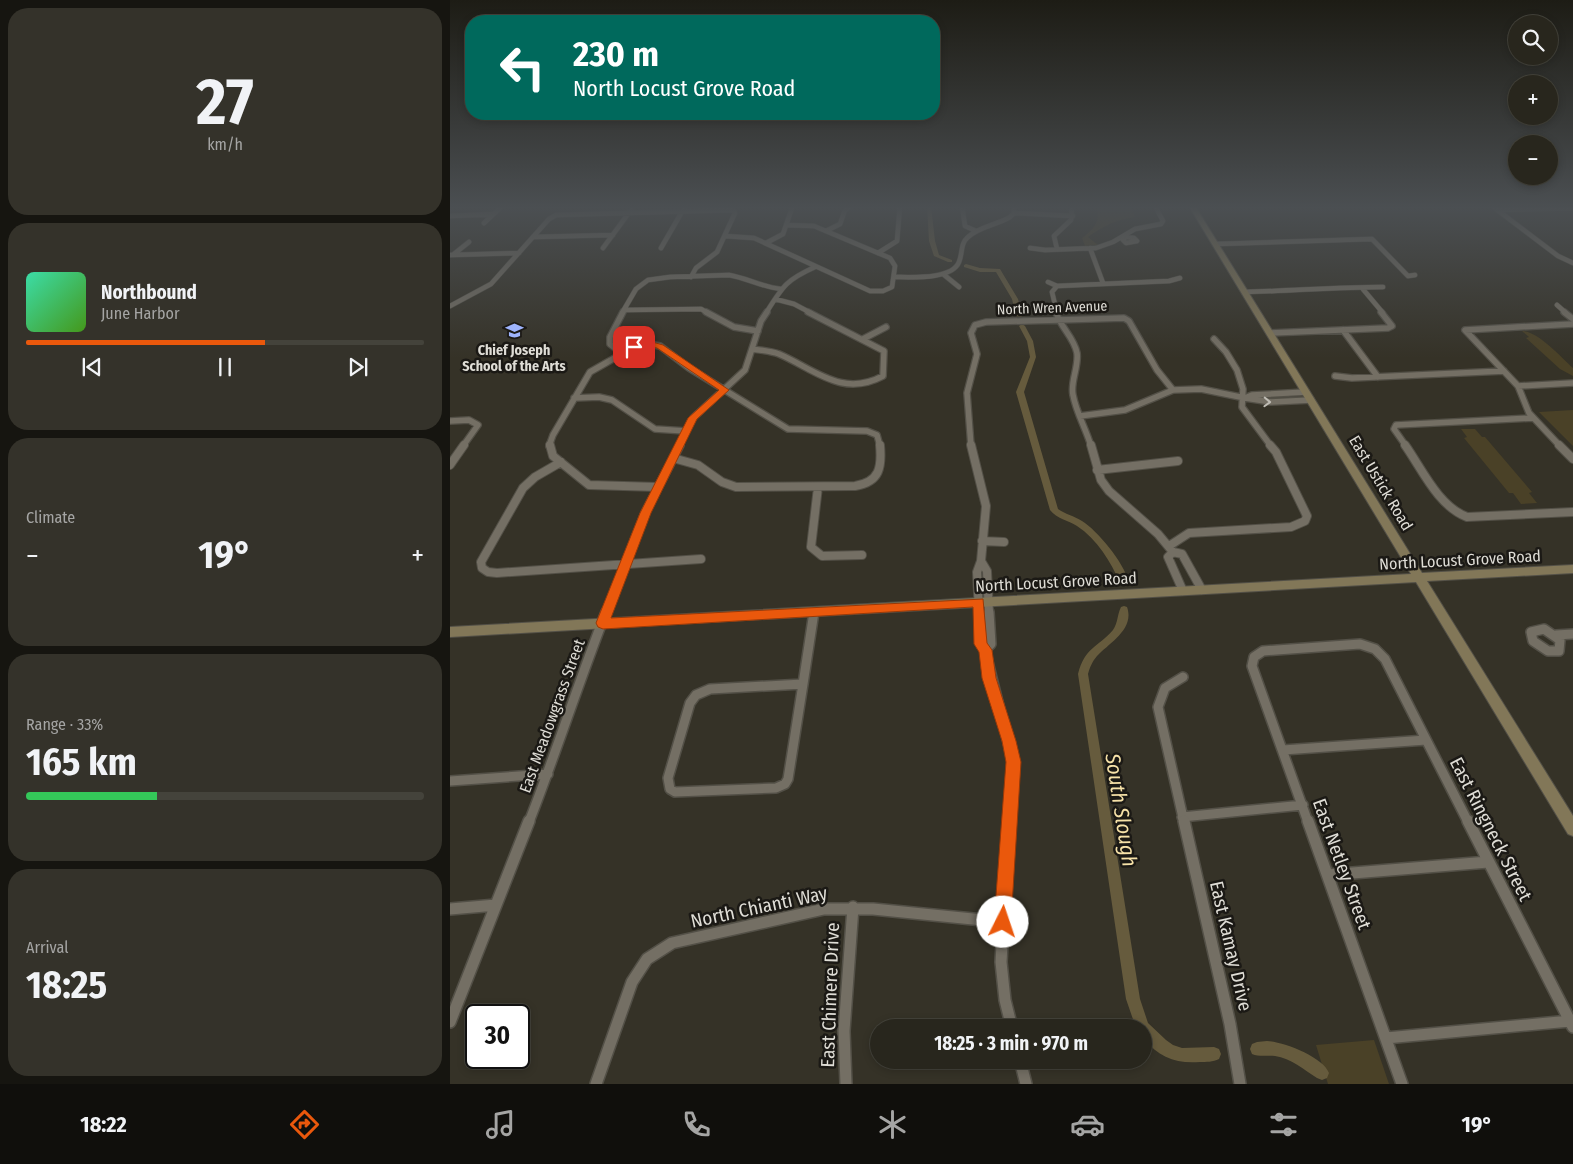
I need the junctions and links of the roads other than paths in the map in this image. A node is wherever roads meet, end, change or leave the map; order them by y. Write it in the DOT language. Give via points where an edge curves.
graph roads {
  1 [pos="516,257"];
  2 [pos="711,257"];
  3 [pos="795,257"];
  4 [pos="885,257"];
  5 [pos="959,257"];
  6 [pos="1093,257"];
  7 [pos="1224,257"];
  8 [pos="1389,257"];
  9 [pos="815,266"];
  10 [pos="943,274"];
  11 [pos="1415,275"];
  12 [pos="691,277"];
  13 [pos="894,277"];
  14 [pos="1180,278"];
  15 [pos="1048,282"];
  16 [pos="1103,282"];
  17 [pos="1057,286"];
  18 [pos="959,287"];
  19 [pos="1383,287"];
  20 [pos="1362,288"];
  21 [pos="781,289"];
  22 [pos="1245,292"];
  23 [pos="775,299"];
  24 [pos="1557,305"];
  25 [pos="450,306"];
  26 [pos="625,310"];
  27 [pos="1058,319"];
  28 [pos="1573,319"];
  29 [pos="1573,324"];
  30 [pos="886,326"];
  31 [pos="1343,330"];
  32 [pos="758,331"];
  33 [pos="1270,333"];
  34 [pos="863,339"];
  35 [pos="1214,339"];
  36 [pos="752,349"];
  37 [pos="622,353"];
  38 [pos="1504,371"];
  39 [pos="1336,376"];
  40 [pos="1378,377"];
  41 [pos="1573,383"];
  42 [pos="1518,386"];
  43 [pos="724,390"];
  44 [pos="1173,390"];
  45 [pos="1306,392"];
  46 [pos="574,398"];
  47 [pos="1245,398"];
  48 [pos="1311,400"];
  49 [pos="1080,416"];
  50 [pos="1533,418"];
  51 [pos="450,420"];
  52 [pos="686,431"];
  53 [pos="672,458"];
  54 [pos="1573,459"];
  55 [pos="1178,461"];
  56 [pos="561,462"];
  57 [pos="450,465"];
  58 [pos="1097,470"];
  59 [pos="658,487"];
  60 [pos="818,487"];
  61 [pos="1573,512"];
  62 [pos="982,542"];
  63 [pos="1004,542"];
  64 [pos="1171,549"];
  65 [pos="862,555"];
  66 [pos="701,559"];
  67 [pos="624,566"];
  68 [pos="1573,570"];
  69 [pos="1420,579"];
  70 [pos="1202,590"];
  71 [pos="1183,591"];
  72 [pos="984,602"];
  73 [pos="814,612"];
  74 [pos="603,623"];
  75 [pos="450,632"];
  76 [pos="1573,634"];
  77 [pos="1556,635"];
  78 [pos="1375,649"];
  79 [pos="1183,676"];
  80 [pos="803,684"];
  81 [pos="1426,740"];
  82 [pos="1283,750"];
  83 [pos="548,774"];
  84 [pos="450,781"];
  85 [pos="1303,805"];
  86 [pos="1182,817"];
  87 [pos="1573,829"];
  88 [pos="1488,862"];
  89 [pos="1328,875"];
  90 [pos="496,905"];
  91 [pos="853,907"];
  92 [pos="450,909"];
  93 [pos="1003,922"];
  94 [pos="1010,1019"];
  95 [pos="450,1022"];
  96 [pos="1572,1024"];
  97 [pos="1386,1038"];
  98 [pos="1022,1069"];
  99 [pos="596,1084"];
  100 [pos="846,1084"];
  101 [pos="1026,1084"];
  102 [pos="1240,1084"];
  103 [pos="1402,1084"];
  1 -- 25 [label="street" via="487,287"];
  2 -- 12 [label="street" via="696,268"];
  3 -- 9 [label="street"];
  4 -- 13 [label="street" via="892,260"];
  5 -- 10 [label="street" via="957,266"];
  6 -- 16 [label="street"];
  7 -- 22 [label="main road, East Ustick Road"];
  8 -- 11 [label="street" via="1408,276"];
  9 -- 13 [label="street" via="870,291 888,289"];
  9 -- 21 [label="street, East Meadowgrass Street" via="789,280"];
  10 -- 13 [label="street"];
  10 -- 18 [label="street"];
  12 -- 21 [label="street" via="735,276 763,287"];
  12 -- 26 [label="street" via="647,280"];
  14 -- 16 [label="street"];
  15 -- 17 [label="street"];
  16 -- 17 [label="street"];
  17 -- 27 [label="street" via="1052,292"];
  19 -- 20 [label="street"];
  20 -- 22 [label="street"];
  20 -- 31 [label="street" via="1392,326"];
  21 -- 23 [label="street, East Meadowgrass Street"];
  22 -- 33 [label="main road, East Ustick Road"];
  23 -- 32 [label="street, East Meadowgrass Street" via="761,320"];
  23 -- 34 [label="street" via="794,304"];
  24 -- 28 [label="street"];
  26 -- 32 [label="street" via="701,308 734,327"];
  26 -- 37 [label="street" via="609,341"];
  27 -- 44 [label="street, North Wren Avenue" via="1115,317 1129,321 1157,370"];
  27 -- 49 [label="street" via="1077,351 1078,365 1072,393"];
  27 -- 62 [label="street, North Wren Avenue" via="986,322 976,325 971,333 977,359 967,392 971,448 986,506"];
  29 -- 38 [label="street" via="1466,329 1467,334"];
  30 -- 34 [label="street"];
  31 -- 33 [label="street"];
  31 -- 40 [label="street"];
  32 -- 36 [label="street, East Meadowgrass Street"];
  33 -- 45 [label="main road, East Ustick Road"];
  34 -- 36 [label="street" via="884,351 884,372 878,380 870,383 832,382 777,353"];
  35 -- 47 [label="street" via="1223,347 1242,379"];
  36 -- 43 [label="street, East Meadowgrass Street" via="745,370"];
  37 -- 43 [label="street" via="655,344"];
  37 -- 46 [label="street" via="590,372"];
  38 -- 40 [label="street"];
  38 -- 42 [label="street"];
  39 -- 40 [label="street"];
  41 -- 42 [label="street"];
  42 -- 50 [label="street"];
  43 -- 52 [label="street, East Meadowgrass Street" via="696,413"];
  43 -- 60 [label="street" via="788,429 867,431 875,434 880,442 878,472 872,481 855,486"];
  44 -- 47 [label="street" via="1201,389"];
  44 -- 49 [label="street" via="1125,410"];
  45 -- 47 [label="street"];
  45 -- 48 [label="main road, East Ustick Road"];
  46 -- 52 [label="street" via="612,400 655,429"];
  46 -- 56 [label="street" via="549,442 550,452"];
  47 -- 48 [label="street, one-way" via="1271,402"];
  47 -- 64 [label="street" via="1244,412 1279,457 1305,510 1305,522 1291,527 1189,533"];
  48 -- 69 [label="main road, East Ustick Road"];
  49 -- 58 [label="street"];
  50 -- 54 [label="street"];
  50 -- 61 [label="street" via="1400,424 1394,427 1440,497 1456,513 1467,517"];
  51 -- 57 [label="street" via="469,420 478,425"];
  52 -- 53 [label="street, East Meadowgrass Street"];
  53 -- 59 [label="street, East Meadowgrass Street"];
  53 -- 60 [label="street" via="698,465 722,482 736,486"];
  55 -- 58 [label="street"];
  56 -- 59 [label="street" via="583,482 596,486"];
  56 -- 67 [label="street" via="535,476 523,488 481,562 482,568 488,572"];
  58 -- 64 [label="street" via="1109,491"];
  59 -- 67 [label="street, East Meadowgrass Street"];
  60 -- 65 [label="street" via="811,547 822,556"];
  62 -- 63 [label="street"];
  62 -- 72 [label="street" via="981,561 987,572"];
  64 -- 70 [label="street" via="1182,554"];
  64 -- 71 [label="street" via="1168,556"];
  66 -- 67 [label="street"];
  67 -- 74 [label="street, East Meadowgrass Street"];
  68 -- 69 [label="main road, North Locust Grove Road"];
  69 -- 70 [label="main road, North Locust Grove Road"];
  69 -- 87 [label="main road, East Ustick Road"];
  70 -- 71 [label="main road, North Locust Grove Road"];
  71 -- 72 [label="main road, North Locust Grove Road"];
  72 -- 73 [label="main road, North Locust Grove Road"];
  72 -- 93 [label="street" via="991,644 986,650 989,678 1013,762"];
  73 -- 74 [label="main road, North Locust Grove Road"];
  73 -- 80 [label="street"];
  74 -- 75 [label="main road, North Locust Grove Road"];
  74 -- 83 [label="street, East Meadowgrass Street" via="578,683"];
  76 -- 77 [label="street"];
  78 -- 81 [label="street, East Ringneck Street" via="1385,660"];
  78 -- 82 [label="street, East Netley Street" via="1360,644 1263,650 1254,657 1252,666"];
  79 -- 86 [label="street, East Kamay Drive" via="1165,688 1158,707"];
  80 -- 80 [label="street" via="708,689 696,695 688,707 668,778 670,790 776,788 786,784"];
  81 -- 82 [label="street"];
  81 -- 88 [label="street, East Ringneck Street"];
  82 -- 85 [label="street, East Netley Street"];
  83 -- 84 [label="street"];
  83 -- 90 [label="street, East Meadowgrass Street"];
  85 -- 86 [label="street"];
  85 -- 89 [label="street, East Netley Street"];
  86 -- 102 [label="street, East Kamay Drive" via="1230,1024"];
  88 -- 89 [label="street"];
  88 -- 96 [label="street, East Ringneck Street"];
  89 -- 97 [label="street, East Netley Street"];
  90 -- 92 [label="street"];
  90 -- 95 [label="street, East Meadowgrass Street"];
  91 -- 93 [label="street, North Chianti Way"];
  91 -- 99 [label="street, North Chianti Way" via="802,912 672,943 647,959 632,982"];
  91 -- 100 [label="street, East Chimere Drive" via="844,1031"];
  93 -- 94 [label="street" via="1002,980"];
  96 -- 97 [label="street"];
  97 -- 103 [label="street, East Netley Street"];
  98 -- 101 [label="street"];
}
